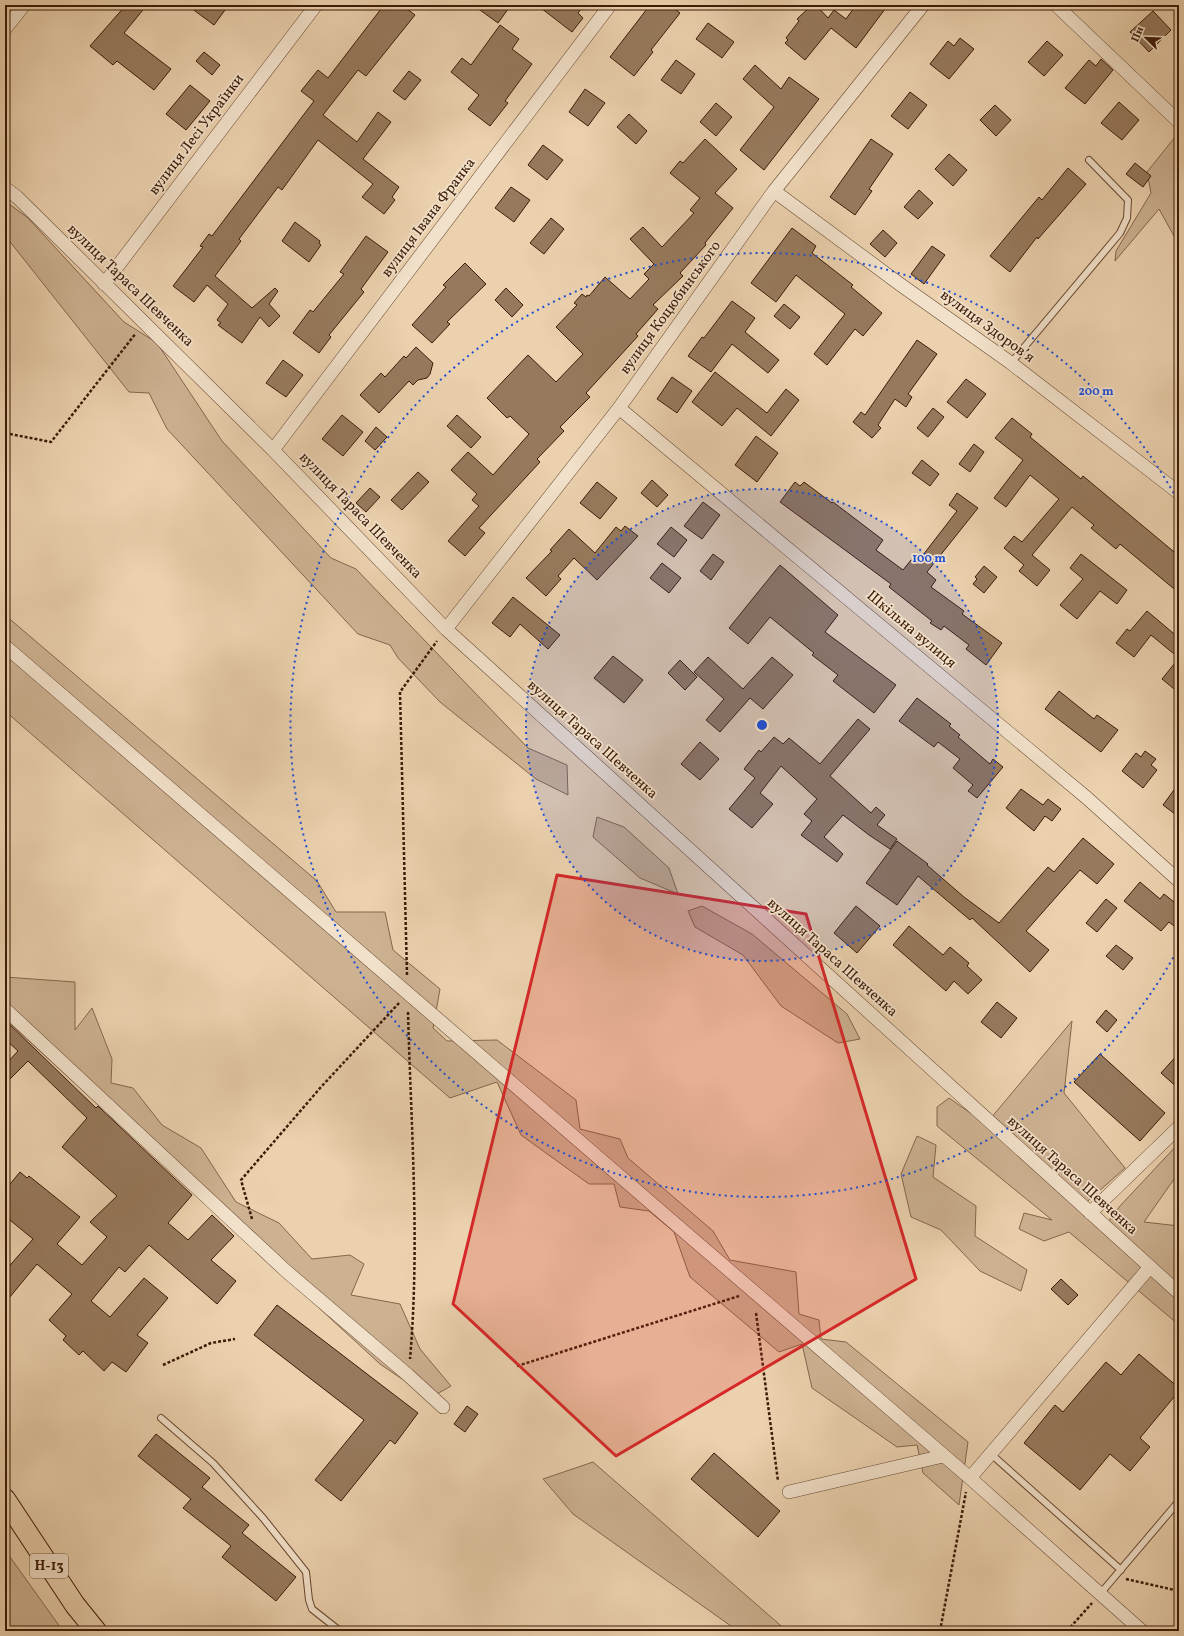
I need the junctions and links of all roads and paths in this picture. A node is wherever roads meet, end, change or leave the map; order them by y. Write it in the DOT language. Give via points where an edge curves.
graph roads {
  1 [pos="24,5"];
  2 [pos="316,5"];
  3 [pos="610,5"];
  4 [pos="923,5"];
  5 [pos="1056,5"];
  6 [pos="5,29"];
  7 [pos="1179,122"];
  8 [pos="1089,160"];
  9 [pos="5,188"];
  10 [pos="774,191"];
  11 [pos="104,284"];
  12 [pos="144,322"];
  13 [pos="1011,363"];
  14 [pos="619,408"];
  15 [pos="5,434"];
  16 [pos="273,450"];
  17 [pos="1179,493"];
  18 [pos="446,629"];
  19 [pos="5,646"];
  20 [pos="1179,881"];
  21 [pos="408,994"];
  22 [pos="5,1009"];
  23 [pos="1179,1127"];
  24 [pos="1090,1213"];
  25 [pos="260,1247"];
  26 [pos="1149,1268"];
  27 [pos="753,1291"];
  28 [pos="1179,1293"];
  29 [pos="235,1339"];
  30 [pos="162,1365"];
  31 [pos="517,1366"];
  32 [pos="443,1408"];
  33 [pos="161,1418"];
  34 [pos="991,1454"];
  35 [pos="943,1456"];
  36 [pos="970,1478"];
  37 [pos="778,1481"];
  38 [pos="788,1492"];
  39 [pos="5,1499"];
  40 [pos="1179,1501"];
  41 [pos="1121,1570"];
  42 [pos="1115,1576"];
  43 [pos="1179,1591"];
  44 [pos="1100,1594"];
  45 [pos="96,1631"];
  46 [pos="340,1631"];
  47 [pos="940,1631"];
  48 [pos="1067,1631"];
  49 [pos="1142,1631"];
  1 -- 6 [label="street"];
  2 -- 11 [label="street, вулиця Лесі Українки"];
  3 -- 16 [label="street, вулиця Івана Франка"];
  4 -- 10 [label="street, вулиця Коцюбинського"];
  5 -- 7 [label="street"];
  8 -- 13 [label="lane" via="1128,200 1127,218 1120,233"];
  9 -- 11 [label="street, вулиця Тараса Шевченка"];
  10 -- 13 [label="street, вулиця Здоровʼя"];
  10 -- 14 [label="street, вулиця Коцюбинського"];
  11 -- 12 [label="street, вулиця Тараса Шевченка"];
  12 -- 15 [label="path" via="51,442"];
  12 -- 16 [label="street, вулиця Тараса Шевченка"];
  13 -- 17 [label="street, вулиця Здоровʼя"];
  14 -- 18 [label="street, вулиця Коцюбинського"];
  14 -- 20 [label="street, Шкільна вулиця" via="1087,798"];
  16 -- 18 [label="street, вулиця Тараса Шевченка"];
  18 -- 24 [label="street, вулиця Тараса Шевченка"];
  19 -- 21 [label="street"];
  21 -- 25 [label="path" via="321,1087 241,1180"];
  21 -- 27 [label="street"];
  22 -- 25 [label="street"];
  23 -- 24 [label="street"];
  24 -- 26 [label="street, вулиця Тараса Шевченка"];
  25 -- 32 [label="street"];
  26 -- 28 [label="street, вулиця Тараса Шевченка"];
  26 -- 34 [label="street"];
  27 -- 31 [label="path"];
  27 -- 35 [label="street"];
  27 -- 37 [label="path"];
  29 -- 30 [label="path" via="211,1343"];
  33 -- 46 [label="lane" via="213,1463 263,1518 306,1572 308,1600 312,1609"];
  34 -- 36 [label="street"];
  34 -- 41 [label="lane"];
  35 -- 36 [label="street"];
  35 -- 38 [label="street"];
  36 -- 44 [label="street"];
  36 -- 47 [label="path"];
  39 -- 45 [label="main road, Н-13" via="75,1605"];
  40 -- 41 [label="lane"];
  41 -- 42 [label="lane"];
  42 -- 43 [label="path"];
  42 -- 44 [label="lane"];
  44 -- 48 [label="path"];
  44 -- 49 [label="street"];
}
